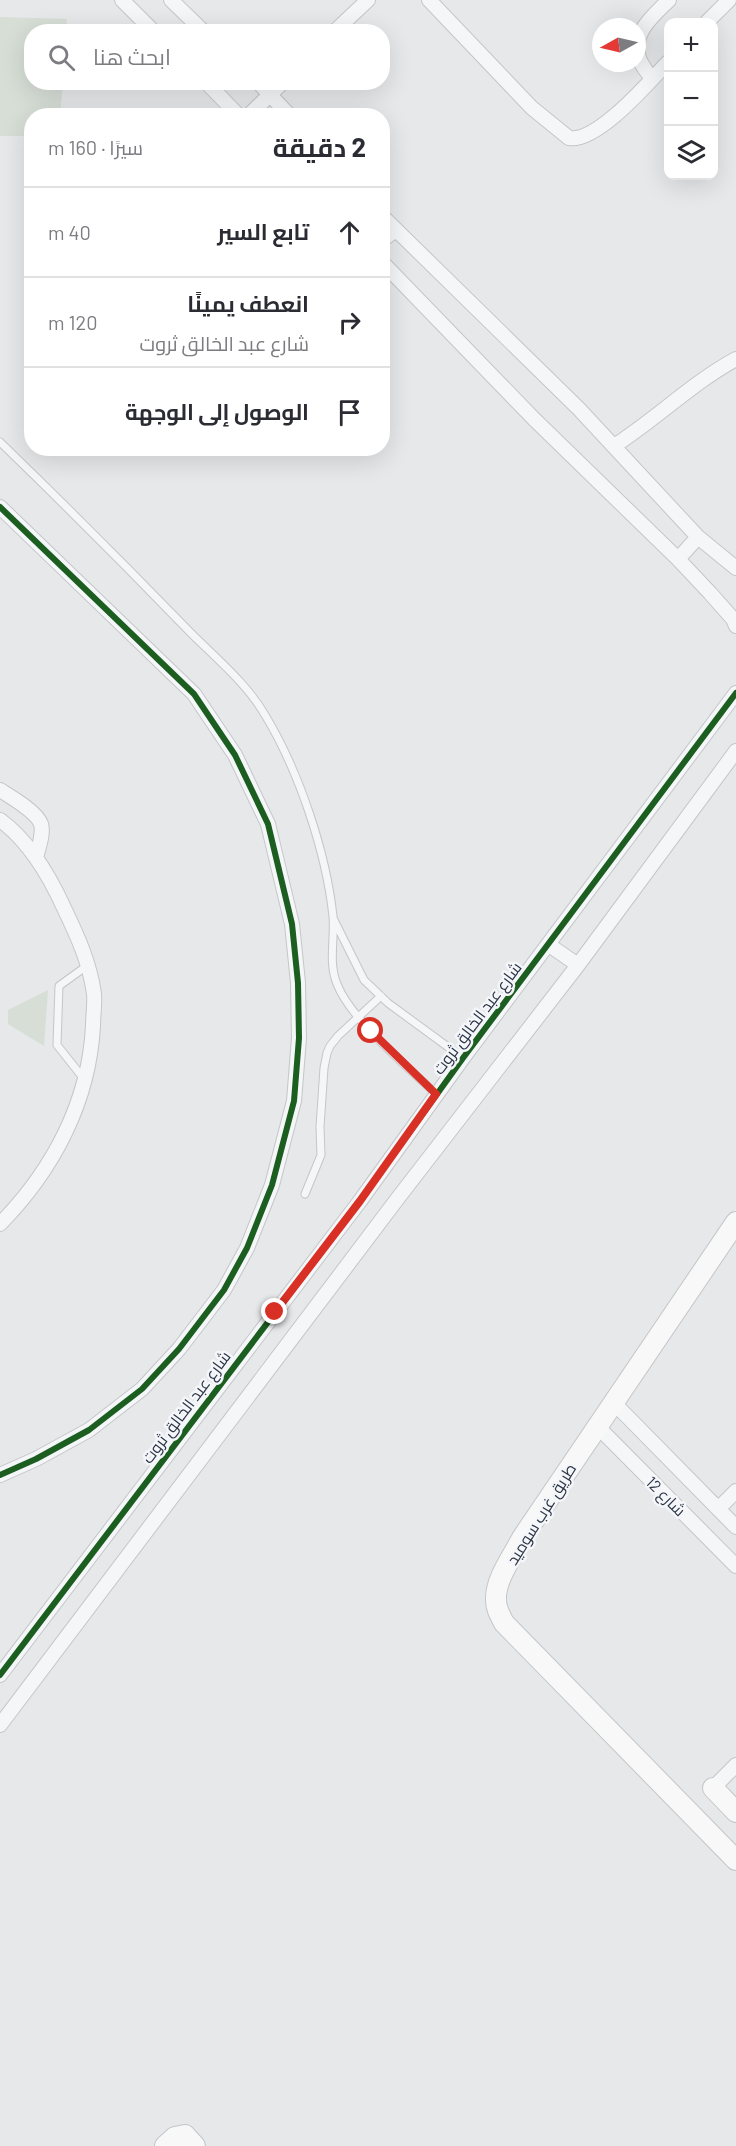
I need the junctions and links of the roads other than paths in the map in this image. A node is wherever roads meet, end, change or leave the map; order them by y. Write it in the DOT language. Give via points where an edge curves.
graph roads {
  1 [pos="122,0"];
  2 [pos="171,0"];
  3 [pos="368,0"];
  4 [pos="429,0"];
  5 [pos="669,0"];
  6 [pos="729,0"];
  7 [pos="711,18"];
  8 [pos="146,24"];
  9 [pos="196,24"];
  10 [pos="342,24"];
  11 [pos="664,67"];
  12 [pos="652,79"];
  13 [pos="214,90"];
  14 [pos="267,90"];
  15 [pos="275,90"];
  16 [pos="271,94"];
  17 [pos="232,108"];
  18 [pos="256,108"];
  19 [pos="283,108"];
  20 [pos="390,224"];
  21 [pos="396,230"];
  22 [pos="390,234"];
  23 [pos="390,270"];
  24 [pos="736,359"];
  25 [pos="0,442"];
  26 [pos="614,446"];
  27 [pos="0,507"];
  28 [pos="698,537"];
  29 [pos="678,559"];
  30 [pos="736,568"];
  31 [pos="736,626"];
  32 [pos="736,693"];
  33 [pos="736,751"];
  34 [pos="0,790"];
  35 [pos="0,820"];
  36 [pos="36,858"];
  37 [pos="333,918"];
  38 [pos="549,945"];
  39 [pos="88,964"];
  40 [pos="578,965"];
  41 [pos="381,996"];
  42 [pos="358,1016"];
  43 [pos="464,1058"];
  44 [pos="84,1079"];
  45 [pos="436,1094"];
  46 [pos="305,1194"];
  47 [pos="736,1222"];
  48 [pos="0,1224"];
  49 [pos="614,1403"];
  50 [pos="597,1426"];
  51 [pos="0,1475"];
  52 [pos="736,1491"];
  53 [pos="718,1509"];
  54 [pos="736,1527"];
  55 [pos="736,1566"];
  56 [pos="0,1675"];
  57 [pos="0,1725"];
  58 [pos="736,1765"];
  59 [pos="713,1788"];
  60 [pos="736,1811"];
  61 [pos="736,1860"];
  62 [pos="190,2141"];
  63 [pos="165,2146"];
  1 -- 8 [label="street"];
  2 -- 9 [label="street"];
  3 -- 10 [label="street"];
  4 -- 12 [label="street" via="532,108 569,138 594,131"];
  5 -- 12 [label="street" via="639,36 639,60"];
  6 -- 7 [label="street"];
  11 -- 12 [label="street"];
  13 -- 17 [label="street"];
  14 -- 16 [label="street"];
  15 -- 16 [label="street"];
  16 -- 18 [label="street"];
  16 -- 19 [label="street"];
  20 -- 21 [label="street"];
  21 -- 22 [label="street"];
  21 -- 26 [label="street"];
  23 -- 29 [label="street" via="534,419"];
  24 -- 26 [label="street" via="711,373"];
  25 -- 37 [label="lane" via="235,677 265,714 292,769 320,848"];
  26 -- 28 [label="street"];
  27 -- 51 [label="street" via="194,694 235,755 268,824 292,924 299,1038 294,1101 272,1185 247,1248 224,1290 142,1389 89,1430"];
  28 -- 29 [label="street"];
  28 -- 30 [label="street"];
  29 -- 31 [label="street"];
  32 -- 38 [label="street, شارع عبد الخالق ثروت"];
  33 -- 40 [label="street"];
  34 -- 36 [label="street" via="40,822"];
  35 -- 36 [label="street"];
  36 -- 39 [label="street" via="51,878"];
  37 -- 41 [label="lane" via="364,980"];
  37 -- 42 [label="lane" via="332,956 337,984"];
  38 -- 40 [label="street"];
  38 -- 43 [label="street, شارع عبد الخالق ثروت"];
  39 -- 44 [label="street" via="94,996 91,1053"];
  39 -- 44 [label="lane" via="59,986 57,1044"];
  40 -- 57 [label="street"];
  41 -- 42 [label="lane"];
  41 -- 43 [label="lane"];
  42 -- 45 [label="lane"];
  42 -- 46 [label="lane" via="327,1053 321,1155"];
  43 -- 45 [label="street, شارع عبد الخالق ثروت"];
  44 -- 48 [label="street" via="55,1155 22,1202"];
  45 -- 56 [label="street, شارع عبد الخالق ثروت" via="360,1201"];
  47 -- 49 [label="street, طريق غرب سوميد"];
  49 -- 50 [label="street, طريق غرب سوميد"];
  49 -- 53 [label="street, شارع 12"];
  50 -- 55 [label="street, شارع 12"];
  50 -- 61 [label="street, طريق غرب سوميد" via="522,1538 500,1581 498,1611 504,1623"];
  52 -- 53 [label="street"];
  53 -- 54 [label="street, شارع 12"];
  58 -- 59 [label="street"];
  59 -- 60 [label="street"];
  62 -- 63 [label="street" via="175,2137"];
}
